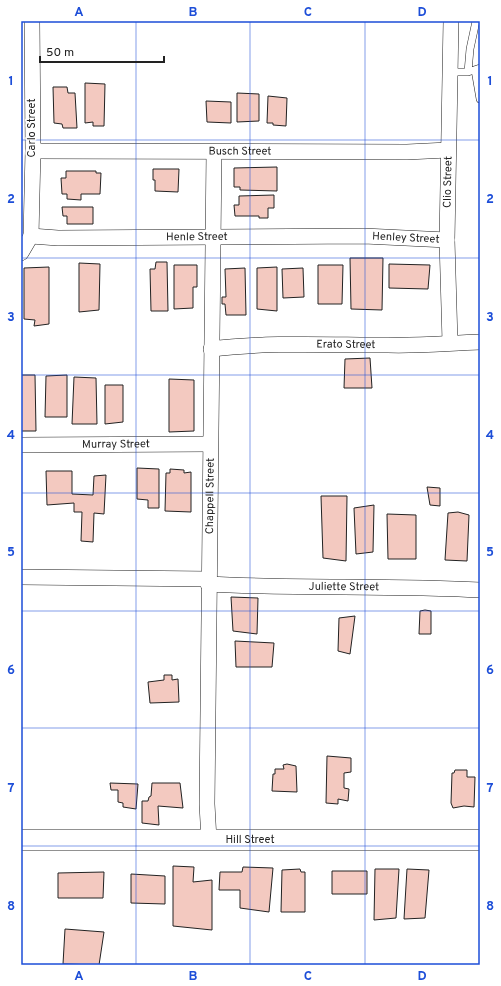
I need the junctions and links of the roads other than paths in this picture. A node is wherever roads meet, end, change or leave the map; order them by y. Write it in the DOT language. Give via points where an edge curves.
graph roads {
  1 [pos="32,21"];
  2 [pos="451,21"];
  3 [pos="476,21"];
  4 [pos="474,70"];
  5 [pos="449,72"];
  6 [pos="480,99"];
  7 [pos="448,150"];
  8 [pos="33,151"];
  9 [pos="214,152"];
  10 [pos="31,236"];
  11 [pos="364,236"];
  12 [pos="212,237"];
  13 [pos="447,240"];
  14 [pos="21,253"];
  15 [pos="450,342"];
  16 [pos="480,342"];
  17 [pos="211,349"];
  18 [pos="210,444"];
  19 [pos="21,445"];
  20 [pos="21,577"];
  21 [pos="208,582"];
  22 [pos="480,590"];
  23 [pos="21,840"];
  24 [pos="209,840"];
  25 [pos="480,840"];
  1 -- 8 [label="street, Carlo Street"];
  2 -- 5 [label="street, Clio Street"];
  3 -- 4 [label="lane" via="470,50"];
  4 -- 5 [label="lane"];
  4 -- 6 [label="lane"];
  5 -- 7 [label="street, Clio Street"];
  7 -- 9 [label="street, Busch Street"];
  7 -- 13 [label="street, Clio Street"];
  8 -- 9 [label="street, Busch Street"];
  8 -- 10 [label="street, Carlo Street"];
  9 -- 12 [label="street, Chappell Street"];
  10 -- 12 [label="street, Henle Street"];
  10 -- 14 [label="street"];
  11 -- 12 [label="street, Henle Street"];
  11 -- 13 [label="street, Henley Street"];
  12 -- 17 [label="street, Chappell Street"];
  13 -- 15 [label="street, Clio Street"];
  15 -- 16 [label="street, Erato Street"];
  15 -- 17 [label="street, Erato Street" via="236,346"];
  17 -- 18 [label="street, Chappell Street"];
  18 -- 19 [label="street, Murray Street"];
  18 -- 21 [label="street, Chappell Street"];
  20 -- 21 [label="street, Juliette Street"];
  21 -- 22 [label="street, Juliette Street" via="247,586 426,587"];
  21 -- 24 [label="street, Chappell Street"];
  23 -- 24 [label="street, Hill Street"];
  24 -- 25 [label="street, Hill Street"];
}
